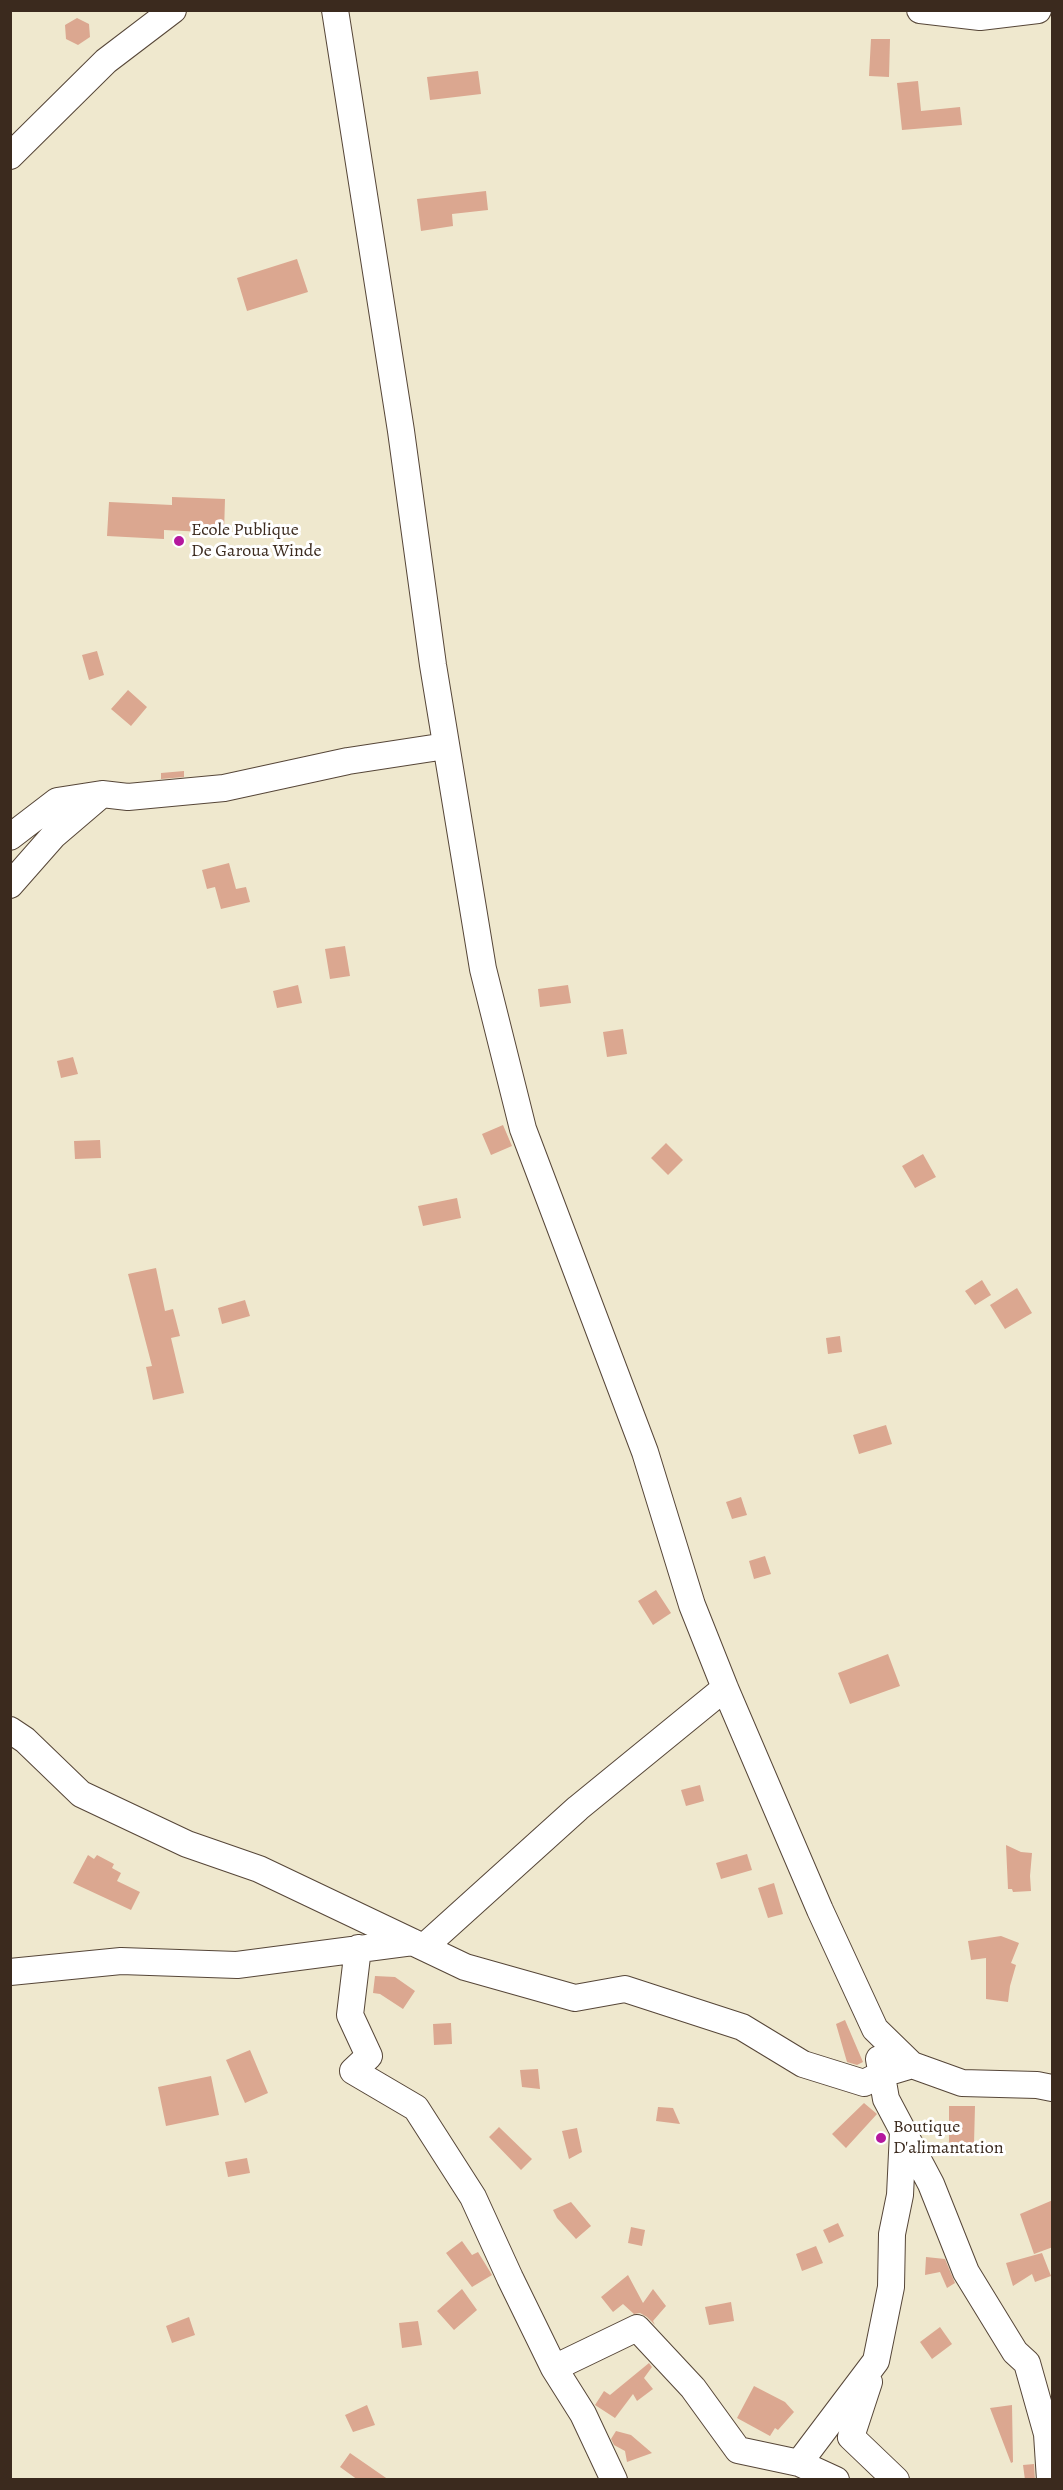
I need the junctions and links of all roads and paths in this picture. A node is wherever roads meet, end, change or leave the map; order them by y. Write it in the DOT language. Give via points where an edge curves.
graph roads {
  1 [pos="173,10"];
  2 [pos="335,10"];
  3 [pos="920,10"];
  4 [pos="1038,10"];
  5 [pos="10,156"];
  6 [pos="446,746"];
  7 [pos="102,794"];
  8 [pos="10,837"];
  9 [pos="10,885"];
  10 [pos="724,1688"];
  11 [pos="10,1730"];
  12 [pos="418,1944"];
  13 [pos="357,1948"];
  14 [pos="10,1972"];
  15 [pos="875,2029"];
  16 [pos="912,2065"];
  17 [pos="882,2074"];
  18 [pos="1053,2088"];
  19 [pos="903,2132"];
  20 [pos="876,2361"];
  21 [pos="554,2368"];
  22 [pos="1049,2426"];
  23 [pos="800,2463"];
  24 [pos="614,2480"];
  25 [pos="836,2480"];
  26 [pos="896,2480"];
  27 [pos="1050,2480"];
  1 -- 5 [label="street" via="106,61"];
  2 -- 6 [label="street"];
  3 -- 4 [label="street" via="980,17"];
  6 -- 7 [label="street" via="348,761 224,788 128,797"];
  6 -- 10 [label="street" via="483,969 523,1129 645,1452 692,1605"];
  7 -- 8 [label="street" via="57,801"];
  7 -- 9 [label="street" via="54,834"];
  10 -- 12 [label="street"];
  10 -- 15 [label="street"];
  11 -- 12 [label="street" via="81,1794 187,1844 259,1869"];
  12 -- 13 [label="street"];
  12 -- 17 [label="street" via="465,1966 575,1998 626,1989 742,2027 803,2064 864,2083"];
  13 -- 14 [label="street" via="237,1965 121,1961"];
  13 -- 21 [label="street" via="350,2015 369,2056 353,2071 416,2108 473,2197"];
  15 -- 16 [label="street"];
  15 -- 17 [label="street"];
  16 -- 17 [label="street"];
  16 -- 18 [label="street" via="962,2083"];
  17 -- 19 [label="street" via="886,2099"];
  19 -- 20 [label="street" via="900,2195 892,2234 891,2287"];
  19 -- 22 [label="street" via="931,2184 966,2272 1015,2352 1027,2363"];
  20 -- 23 [label="street"];
  20 -- 26 [label="street" via="851,2437"];
  21 -- 23 [label="street" via="637,2328 693,2388 738,2450"];
  21 -- 24 [label="street" via="583,2414"];
  22 -- 27 [label="street"];
  23 -- 25 [label="street"];
}
